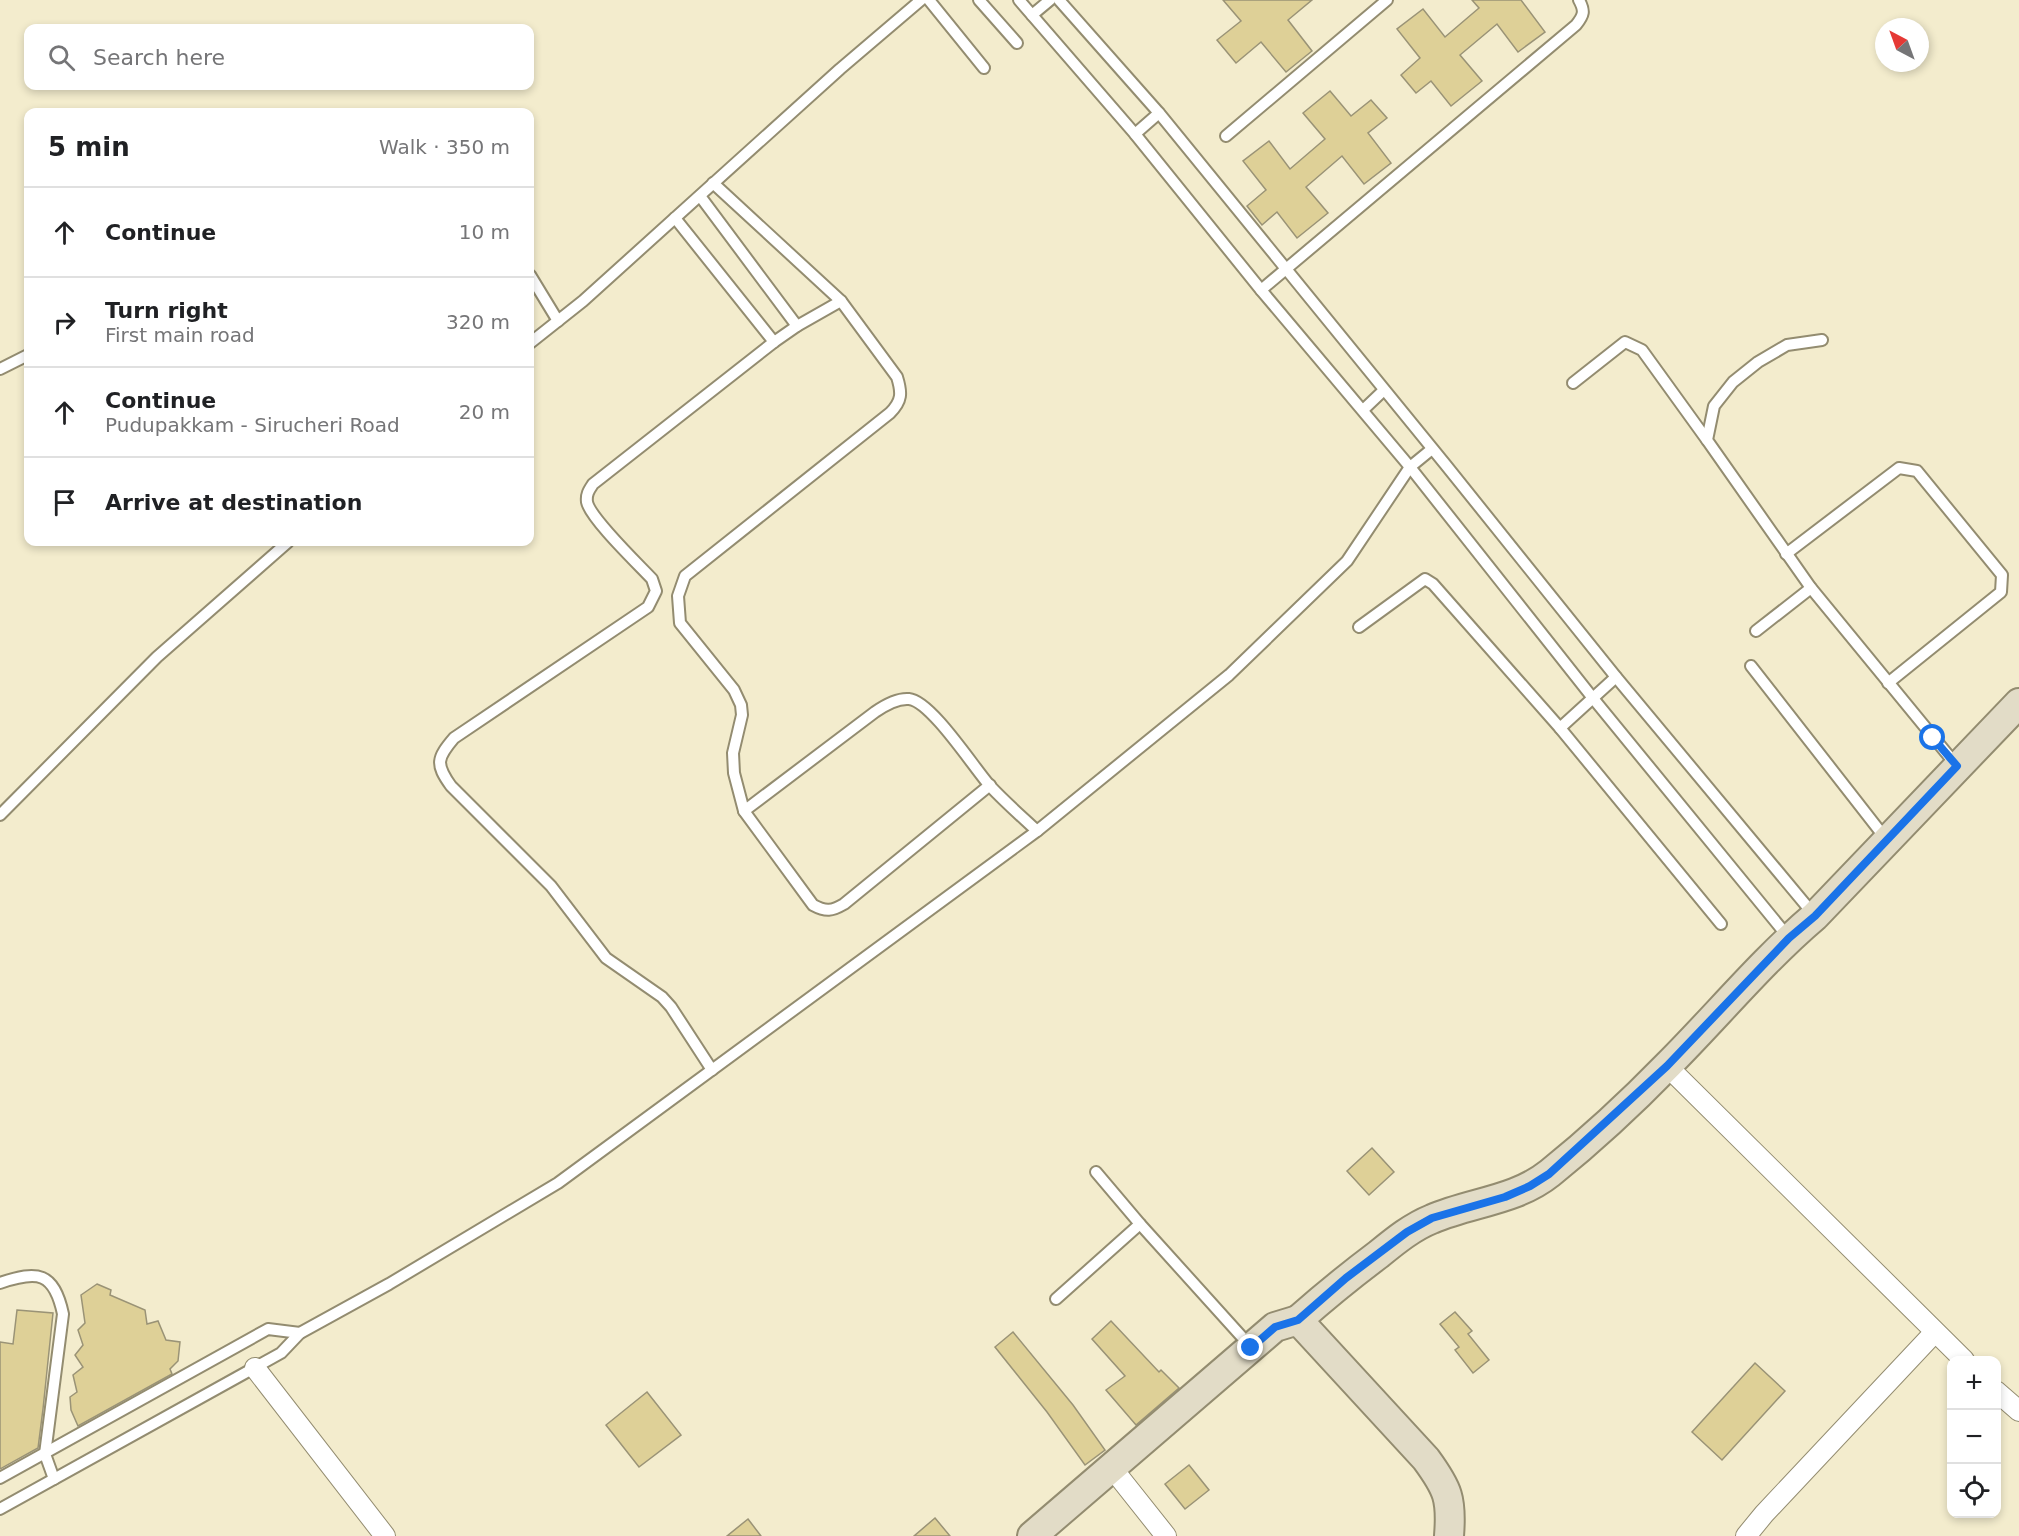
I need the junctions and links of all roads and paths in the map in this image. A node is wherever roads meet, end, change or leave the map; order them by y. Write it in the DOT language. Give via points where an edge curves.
graph roads {
  1 [pos="921,0"];
  2 [pos="929,0"];
  3 [pos="979,0"];
  4 [pos="1019,0"];
  5 [pos="1050,0"];
  6 [pos="1059,0"];
  7 [pos="1387,0"];
  8 [pos="1579,0"];
  9 [pos="1032,15"];
  10 [pos="1017,43"];
  11 [pos="984,68"];
  12 [pos="1159,113"];
  13 [pos="1135,134"];
  14 [pos="1227,136"];
  15 [pos="713,183"];
  16 [pos="700,196"];
  17 [pos="675,218"];
  18 [pos="1285,269"];
  19 [pos="534,282"];
  20 [pos="1261,290"];
  21 [pos="841,301"];
  22 [pos="558,321"];
  23 [pos="797,326"];
  24 [pos="1822,340"];
  25 [pos="534,341"];
  26 [pos="774,342"];
  27 [pos="24,357"];
  28 [pos="0,369"];
  29 [pos="1573,383"];
  30 [pos="1384,390"];
  31 [pos="1363,410"];
  32 [pos="1707,440"];
  33 [pos="1432,449"];
  34 [pos="1410,467"];
  35 [pos="283,546"];
  36 [pos="1786,554"];
  37 [pos="1811,588"];
  38 [pos="1359,627"];
  39 [pos="1756,631"];
  40 [pos="1751,666"];
  41 [pos="1616,677"];
  42 [pos="1888,683"];
  43 [pos="1592,697"];
  44 [pos="2019,703"];
  45 [pos="1560,728"];
  46 [pos="1957,766"];
  47 [pos="990,785"];
  48 [pos="744,811"];
  49 [pos="0,815"];
  50 [pos="1037,831"];
  51 [pos="1886,840"];
  52 [pos="1815,916"];
  53 [pos="1720,924"];
  54 [pos="1789,938"];
  55 [pos="1667,1066"];
  56 [pos="712,1070"];
  57 [pos="1096,1172"];
  58 [pos="1140,1224"];
  59 [pos="0,1283"];
  60 [pos="1056,1299"];
  61 [pos="1298,1320"];
  62 [pos="300,1333"];
  63 [pos="1934,1333"];
  64 [pos="1251,1348"];
  65 [pos="1960,1356"];
  66 [pos="255,1368"];
  67 [pos="2001,1396"];
  68 [pos="2019,1412"];
  69 [pos="45,1454"];
  70 [pos="1112,1468"];
  71 [pos="0,1478"];
  72 [pos="54,1479"];
  73 [pos="0,1509"];
  74 [pos="385,1536"];
  75 [pos="1032,1536"];
  76 [pos="1166,1536"];
  77 [pos="1449,1536"];
  78 [pos="1746,1536"];
  1 -- 15 [label="lane"];
  2 -- 11 [label="lane"];
  3 -- 10 [label="lane"];
  4 -- 9 [label="lane"];
  5 -- 9 [label="lane"];
  6 -- 12 [label="lane"];
  7 -- 14 [label="lane"];
  8 -- 18 [label="lane" via="1583,16 1576,25"];
  9 -- 13 [label="lane"];
  12 -- 13 [label="lane"];
  12 -- 18 [label="lane"];
  13 -- 20 [label="lane"];
  15 -- 16 [label="lane"];
  15 -- 21 [label="lane"];
  16 -- 17 [label="lane"];
  16 -- 23 [label="lane"];
  17 -- 22 [label="lane"];
  17 -- 26 [label="lane"];
  18 -- 20 [label="lane"];
  18 -- 30 [label="lane"];
  19 -- 22 [label="lane"];
  20 -- 31 [label="lane"];
  21 -- 23 [label="lane"];
  21 -- 48 [label="lane" via="897,377 901,399 685,576 678,596 680,623 734,690 741,705 733,753"];
  22 -- 25 [label="lane"];
  23 -- 26 [label="lane"];
  24 -- 32 [label="lane" via="1787,345 1733,381 1714,406"];
  26 -- 56 [label="lane" via="593,484 588,492 587,501 595,516 652,579 656,591 648,607 454,738 440,761 441,772 451,786 551,886 606,958 662,997"];
  27 -- 28 [label="lane"];
  29 -- 32 [label="lane" via="1624,342 1642,350"];
  30 -- 31 [label="lane"];
  30 -- 33 [label="lane"];
  31 -- 34 [label="lane"];
  32 -- 36 [label="lane"];
  33 -- 34 [label="lane"];
  33 -- 41 [label="lane"];
  34 -- 43 [label="lane"];
  34 -- 50 [label="lane" via="1347,561 1238,667"];
  35 -- 49 [label="lane" via="157,657"];
  36 -- 37 [label="lane"];
  36 -- 42 [label="lane" via="1899,468 1917,471 2002,575 2001,592"];
  37 -- 39 [label="lane"];
  37 -- 42 [label="lane"];
  38 -- 45 [label="lane" via="1425,579"];
  40 -- 51 [label="lane"];
  41 -- 43 [label="lane"];
  41 -- 52 [label="lane"];
  42 -- 46 [label="lane"];
  43 -- 45 [label="lane"];
  43 -- 54 [label="lane"];
  44 -- 46 [label="street"];
  45 -- 53 [label="lane"];
  46 -- 51 [label="street"];
  47 -- 48 [label="lane" via="934,716 911,699 889,703 875,712"];
  47 -- 48 [label="lane" via="833,911 813,905"];
  47 -- 50 [label="lane"];
  50 -- 56 [label="lane"];
  51 -- 52 [label="street"];
  52 -- 54 [label="street"];
  54 -- 55 [label="street"];
  55 -- 61 [label="street" via="1549,1174 1505,1197 1432,1218 1407,1232"];
  55 -- 63 [label="street"];
  56 -- 62 [label="lane" via="558,1183"];
  57 -- 58 [label="lane"];
  58 -- 60 [label="lane"];
  58 -- 64 [label="lane"];
  59 -- 69 [label="lane" via="23,1275 37,1276 58,1294 63,1314"];
  61 -- 64 [label="street" via="1275,1327"];
  61 -- 77 [label="street" via="1443,1482 1451,1509"];
  62 -- 66 [label="lane" via="281,1353"];
  62 -- 69 [label="lane" via="268,1329"];
  63 -- 65 [label="street"];
  63 -- 78 [label="street"];
  64 -- 70 [label="street"];
  66 -- 72 [label="lane"];
  66 -- 74 [label="street"];
  67 -- 68 [label="street"];
  69 -- 71 [label="lane"];
  69 -- 72 [label="lane"];
  70 -- 75 [label="street"];
  70 -- 76 [label="street"];
  72 -- 73 [label="lane"];
}
